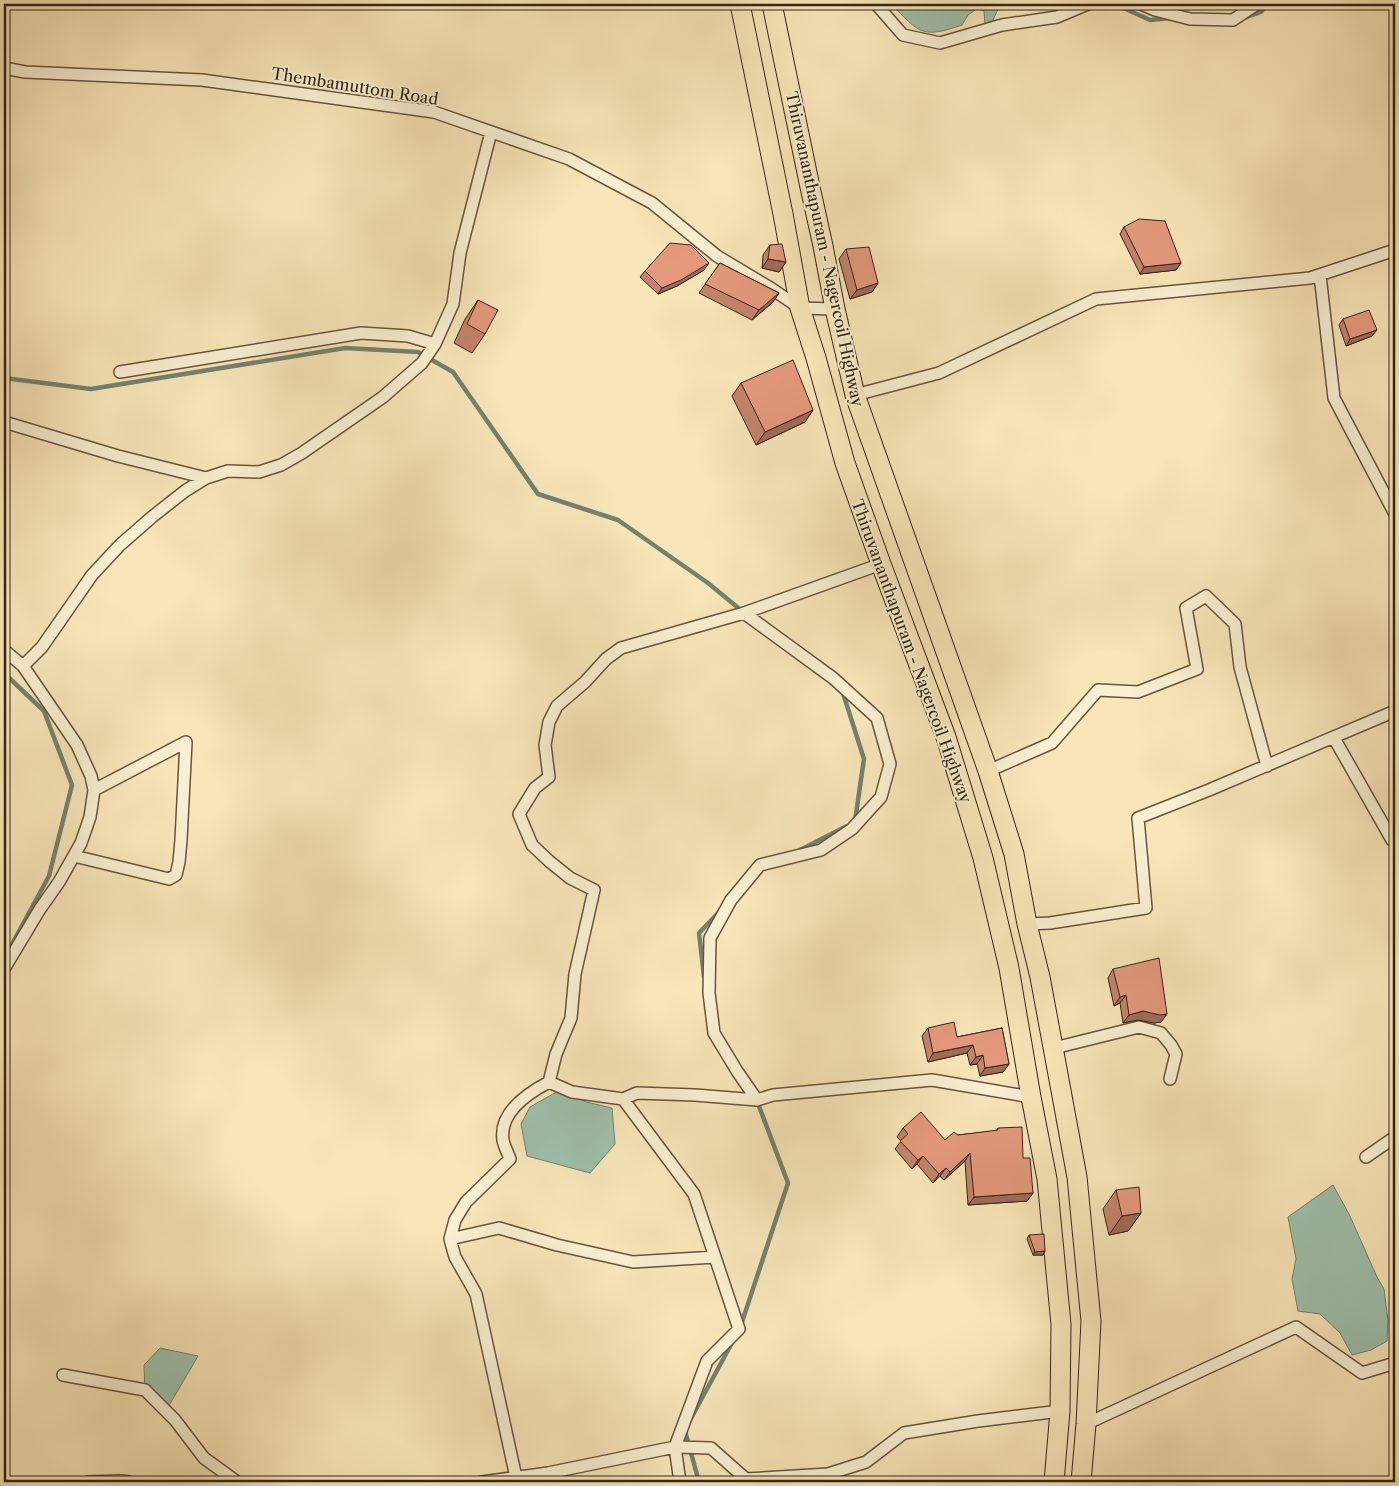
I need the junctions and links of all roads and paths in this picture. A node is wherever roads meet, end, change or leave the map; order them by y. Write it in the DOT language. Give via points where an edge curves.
graph roads {
  1 [pos="740,4"];
  2 [pos="772,4"];
  3 [pos="876,4"];
  4 [pos="1088,4"];
  5 [pos="1141,4"];
  6 [pos="1258,4"];
  7 [pos="4,68"];
  8 [pos="492,132"];
  9 [pos="1395,250"];
  10 [pos="1320,275"];
  11 [pos="800,308"];
  12 [pos="835,309"];
  13 [pos="435,344"];
  14 [pos="120,372"];
  15 [pos="854,395"];
  16 [pos="4,422"];
  17 [pos="206,478"];
  18 [pos="1395,514"];
  19 [pos="881,564"];
  20 [pos="744,613"];
  21 [pos="4,650"];
  22 [pos="23,666"];
  23 [pos="1395,712"];
  24 [pos="1334,738"];
  25 [pos="1267,766"];
  26 [pos="988,772"];
  27 [pos="94,790"];
  28 [pos="1395,842"];
  29 [pos="74,856"];
  30 [pos="1027,924"];
  31 [pos="4,969"];
  32 [pos="1054,1048"];
  33 [pos="1170,1079"];
  34 [pos="549,1082"];
  35 [pos="1031,1096"];
  36 [pos="623,1099"];
  37 [pos="757,1100"];
  38 [pos="1395,1137"];
  39 [pos="1366,1157"];
  40 [pos="450,1239"];
  41 [pos="715,1257"];
  42 [pos="1395,1363"];
  43 [pos="63,1375"];
  44 [pos="1060,1412"];
  45 [pos="1086,1424"];
  46 [pos="676,1447"];
  47 [pos="516,1480"];
  48 [pos="88,1482"];
  49 [pos="129,1482"];
  50 [pos="237,1482"];
  51 [pos="482,1482"];
  52 [pos="680,1482"];
  53 [pos="1054,1482"];
  54 [pos="1081,1482"];
  1 -- 11 [label="main road, Thiruvananthapuram - Nagercoil Highway"];
  2 -- 12 [label="main road, Thiruvananthapuram - Nagercoil Highway"];
  3 -- 4 [label="street" via="903,35 940,43 1002,26 1057,17"];
  5 -- 6 [label="street" via="1190,19 1233,20"];
  7 -- 8 [label="street, Thembamuttom Road" via="25,72 202,80 434,112"];
  8 -- 11 [label="street, Thembamuttom Road" via="570,159 652,203 717,256"];
  8 -- 13 [label="street" via="460,253 453,304"];
  9 -- 10 [label="street"];
  10 -- 15 [label="street" via="1096,299 939,373"];
  10 -- 18 [label="street" via="1334,398"];
  11 -- 12 [label="street"];
  11 -- 19 [label="main road, Thiruvananthapuram - Nagercoil Highway" via="845,463"];
  12 -- 15 [label="main road, Thiruvananthapuram - Nagercoil Highway"];
  13 -- 14 [label="street" via="408,336 361,333"];
  13 -- 17 [label="street" via="422,363 383,397 302,453 260,472 228,471"];
  15 -- 26 [label="main road, Thiruvananthapuram - Nagercoil Highway"];
  16 -- 17 [label="street"];
  17 -- 22 [label="street" via="185,491 120,545 92,575 46,641"];
  19 -- 20 [label="street"];
  19 -- 35 [label="main road, Thiruvananthapuram - Nagercoil Highway" via="946,737 983,858 1009,968"];
  20 -- 34 [label="street" via="621,648 558,706 549,722 545,745 550,777 535,788 519,814 532,844 570,878 594,890 576,974 571,1018"];
  20 -- 37 [label="street" via="833,678 877,718 890,764 881,798 852,829 821,850 760,865 731,900 710,938 714,1033"];
  21 -- 22 [label="street"];
  22 -- 27 [label="street" via="77,745"];
  23 -- 24 [label="street"];
  24 -- 25 [label="street"];
  24 -- 28 [label="street"];
  25 -- 26 [label="street" via="1240,667 1235,624 1206,596 1186,608 1197,669 1138,692 1098,690 1052,743"];
  25 -- 30 [label="street" via="1138,818 1146,908"];
  26 -- 30 [label="main road, Thiruvananthapuram - Nagercoil Highway" via="1014,854"];
  27 -- 29 [label="street" via="90,817"];
  27 -- 29 [label="street" via="186,742 176,875 169,879"];
  29 -- 31 [label="street"];
  30 -- 32 [label="main road, Thiruvananthapuram - Nagercoil Highway"];
  32 -- 33 [label="street" via="1139,1026 1161,1033 1174,1049 1176,1054"];
  32 -- 45 [label="main road, Thiruvananthapuram - Nagercoil Highway" via="1077,1177 1091,1321"];
  34 -- 36 [label="street" via="572,1092"];
  34 -- 40 [label="street" via="520,1101 505,1120 503,1140 510,1159 466,1202"];
  35 -- 37 [label="street" via="932,1080 772,1095"];
  35 -- 44 [label="main road, Thiruvananthapuram - Nagercoil Highway" via="1047,1179 1061,1324"];
  36 -- 37 [label="street" via="637,1093"];
  36 -- 41 [label="street" via="694,1194"];
  38 -- 39 [label="street"];
  40 -- 41 [label="street" via="499,1228 633,1262"];
  40 -- 47 [label="street" via="455,1257 476,1294"];
  41 -- 46 [label="street" via="739,1329 707,1361"];
  42 -- 45 [label="street" via="1362,1373 1296,1327"];
  43 -- 50 [label="street" via="144,1390 175,1420 204,1458"];
  44 -- 46 [label="street" via="904,1433 866,1462 828,1474 746,1479 711,1448"];
  44 -- 53 [label="main road, Thiruvananthapuram - Nagercoil Highway"];
  45 -- 54 [label="main road, Thiruvananthapuram - Nagercoil Highway"];
  46 -- 47 [label="street"];
  46 -- 52 [label="street"];
  47 -- 51 [label="street"];
  48 -- 49 [label="street"];
}
